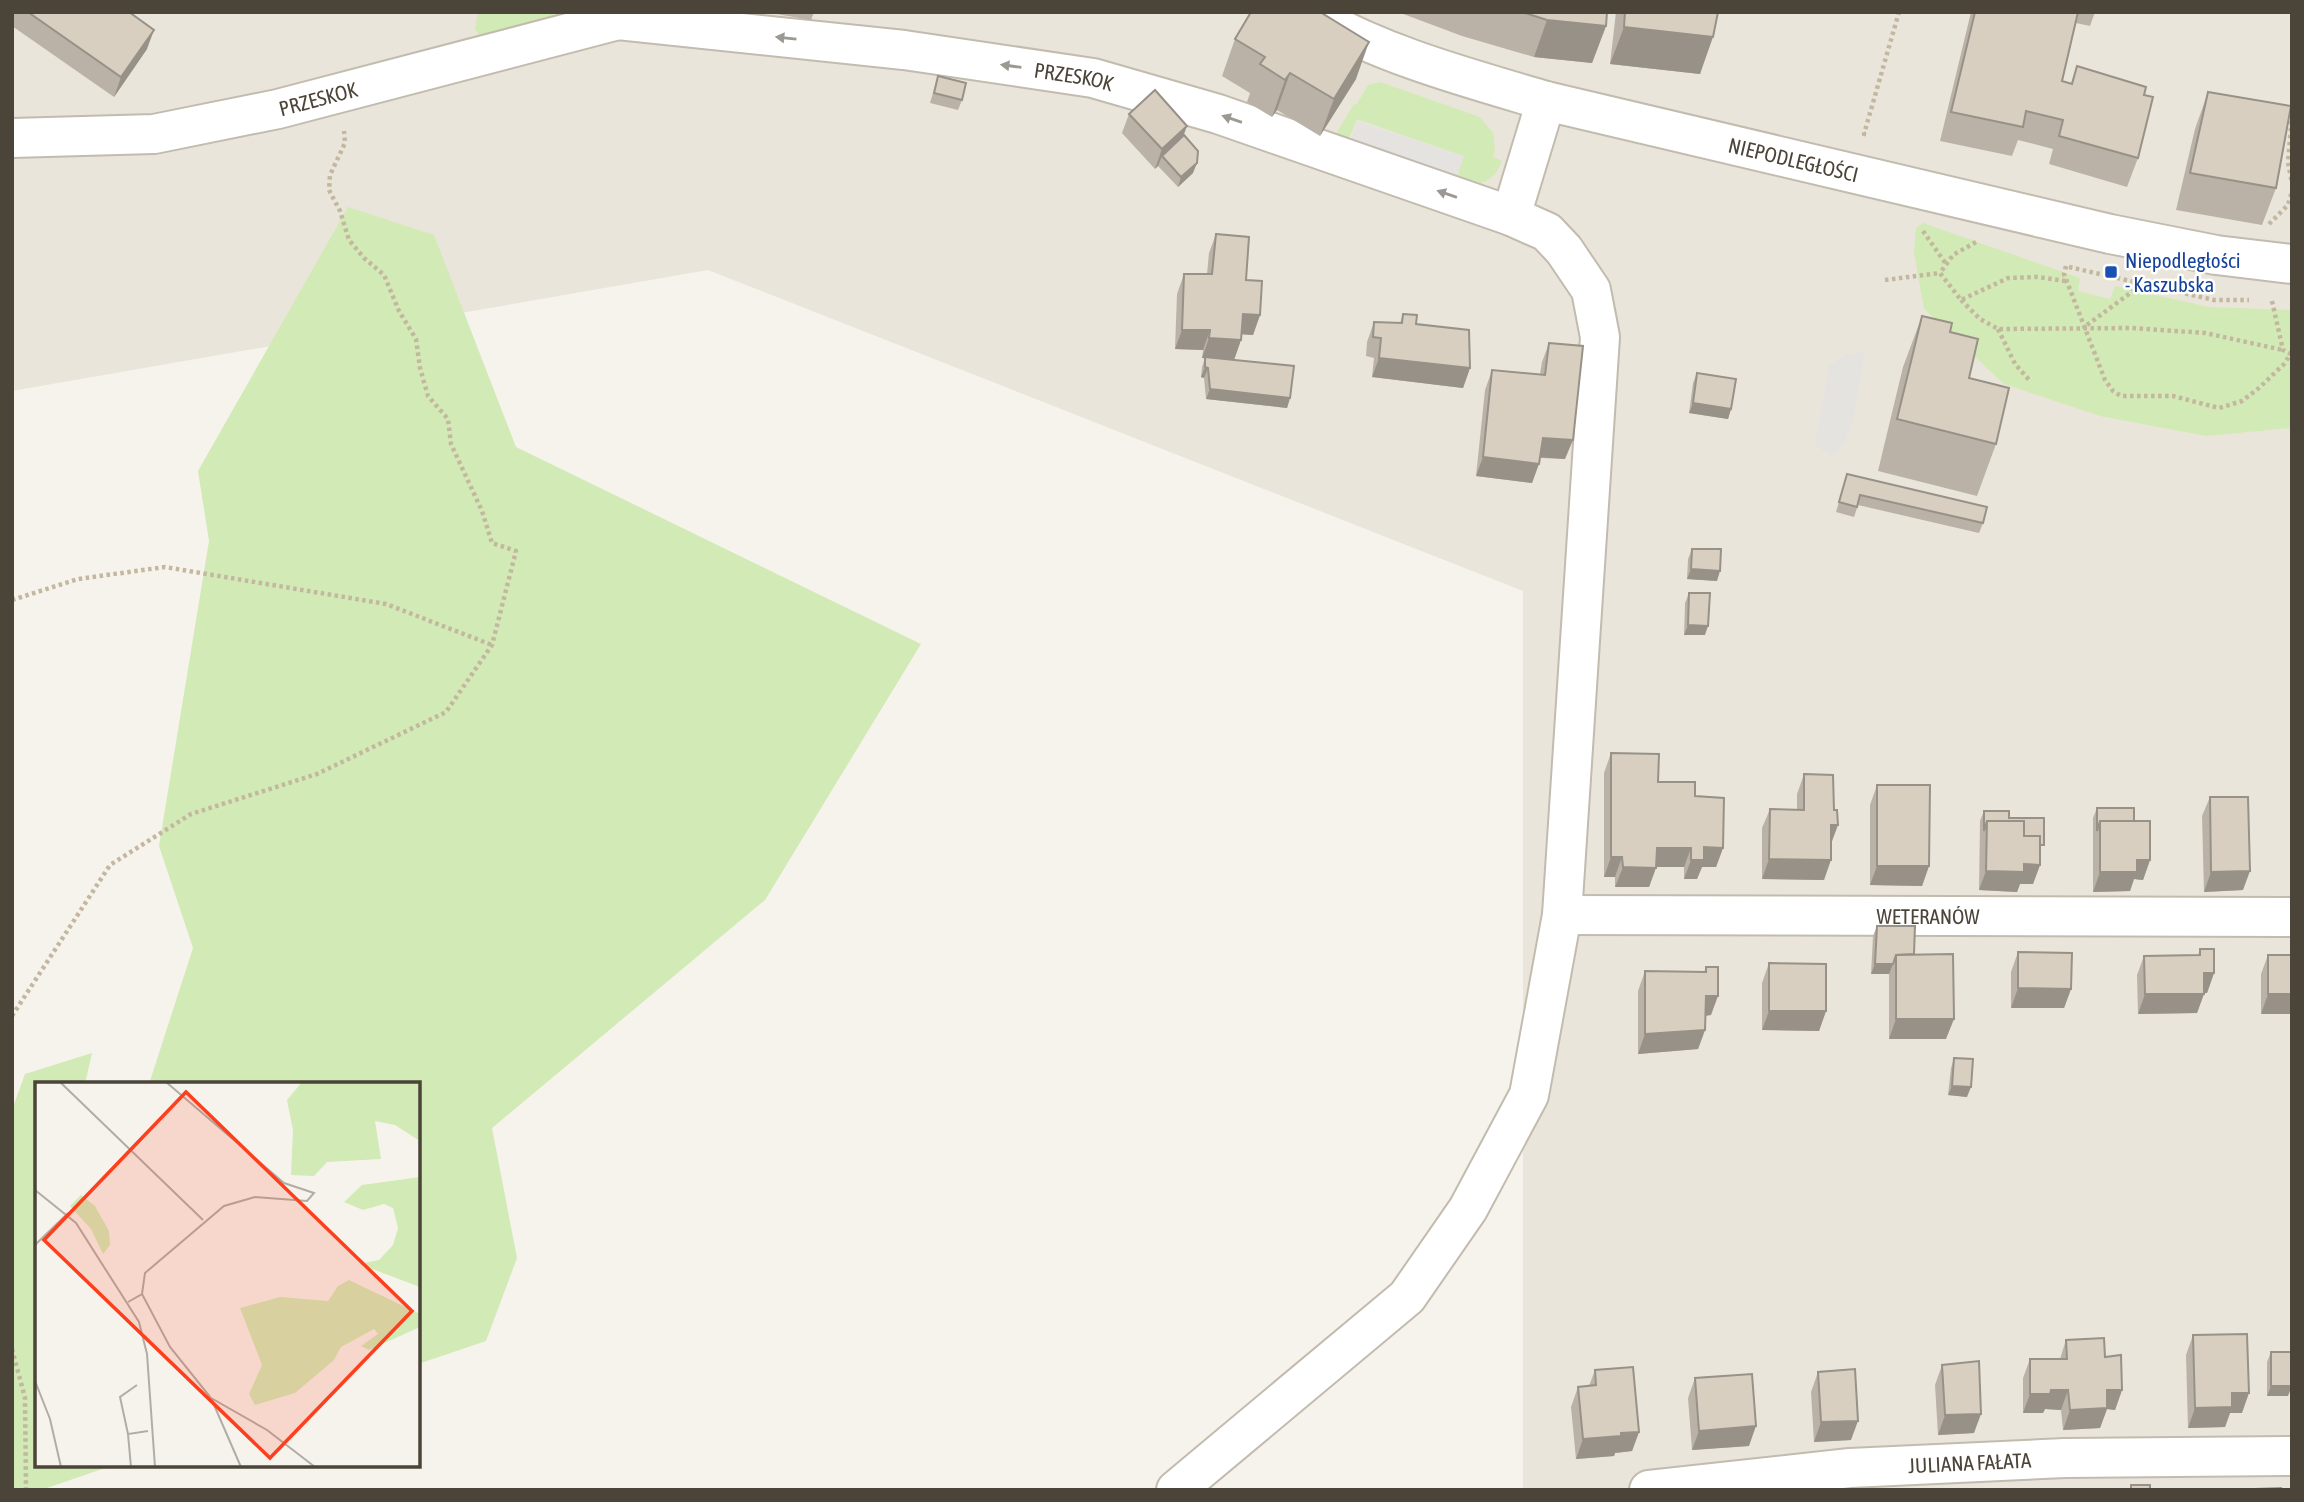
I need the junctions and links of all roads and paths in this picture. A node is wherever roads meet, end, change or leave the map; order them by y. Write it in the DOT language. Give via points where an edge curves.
graph roads {
  1 [pos="1308,12"];
  2 [pos="1899,12"];
  3 [pos="608,16"];
  4 [pos="328,96"];
  5 [pos="1546,101"];
  6 [pos="2292,114"];
  7 [pos="1864,134"];
  8 [pos="12,138"];
  9 [pos="2292,184"];
  10 [pos="1511,216"];
  11 [pos="1920,225"];
  12 [pos="1980,235"];
  13 [pos="1946,264"];
  14 [pos="2292,264"];
  15 [pos="2066,266"];
  16 [pos="1940,273"];
  17 [pos="1885,280"];
  18 [pos="2067,281"];
  19 [pos="2136,283"];
  20 [pos="1961,300"];
  21 [pos="2272,300"];
  22 [pos="2085,327"];
  23 [pos="1998,329"];
  24 [pos="2283,350"];
  25 [pos="2291,353"];
  26 [pos="2031,382"];
  27 [pos="12,600"];
  28 [pos="492,645"];
  29 [pos="1562,915"];
  30 [pos="2292,916"];
  31 [pos="12,1016"];
  32 [pos="12,1349"];
  33 [pos="2292,1456"];
  34 [pos="26,1490"];
  35 [pos="1176,1490"];
  36 [pos="1649,1490"];
  1 -- 5 [label="street, NIEPODLEGŁOŚCI" via="1382,49"];
  2 -- 7 [label="path"];
  3 -- 4 [label="street, PRZESKOK"];
  10 -- 3 [label="street, PRZESKOK, one-way" via="1218,114 1093,78"];
  4 -- 8 [label="street, PRZESKOK" via="154,134"];
  4 -- 28 [label="path" via="344,125 345,143 328,190 349,240 384,275 416,339 428,396 448,419 451,444 492,543 516,551"];
  5 -- 10 [label="street"];
  5 -- 14 [label="street, NIEPODLEGŁOŚCI" via="2110,234"];
  6 -- 9 [label="path" via="2288,162"];
  10 -- 29 [label="street, PRZESKOK" via="1547,232 1564,250 1591,290 1600,337"];
  11 -- 13 [label="path"];
  12 -- 13 [label="path"];
  13 -- 16 [label="path"];
  15 -- 18 [label="path"];
  16 -- 17 [label="path"];
  16 -- 20 [label="path"];
  18 -- 20 [label="path" via="2008,278"];
  18 -- 22 [label="path"];
  19 -- 22 [label="path"];
  20 -- 23 [label="path"];
  21 -- 24 [label="path"];
  22 -- 23 [label="path"];
  22 -- 24 [label="path" via="2205,333"];
  22 -- 25 [label="path" via="2105,380 2121,396 2173,396 2220,408 2242,401"];
  23 -- 26 [label="path" via="2015,364"];
  24 -- 25 [label="path"];
  27 -- 28 [label="path" via="78,579 165,568 386,604"];
  28 -- 31 [label="path" via="446,712 317,774 191,814 110,864"];
  29 -- 30 [label="street, WETERANÓW"];
  29 -- 35 [label="street, PRZESKOK" via="1529,1095 1468,1209 1407,1297"];
  32 -- 34 [label="path" via="25,1398"];
  33 -- 36 [label="street, JULIANA FAŁATA" via="2065,1458 1850,1468"];
}
